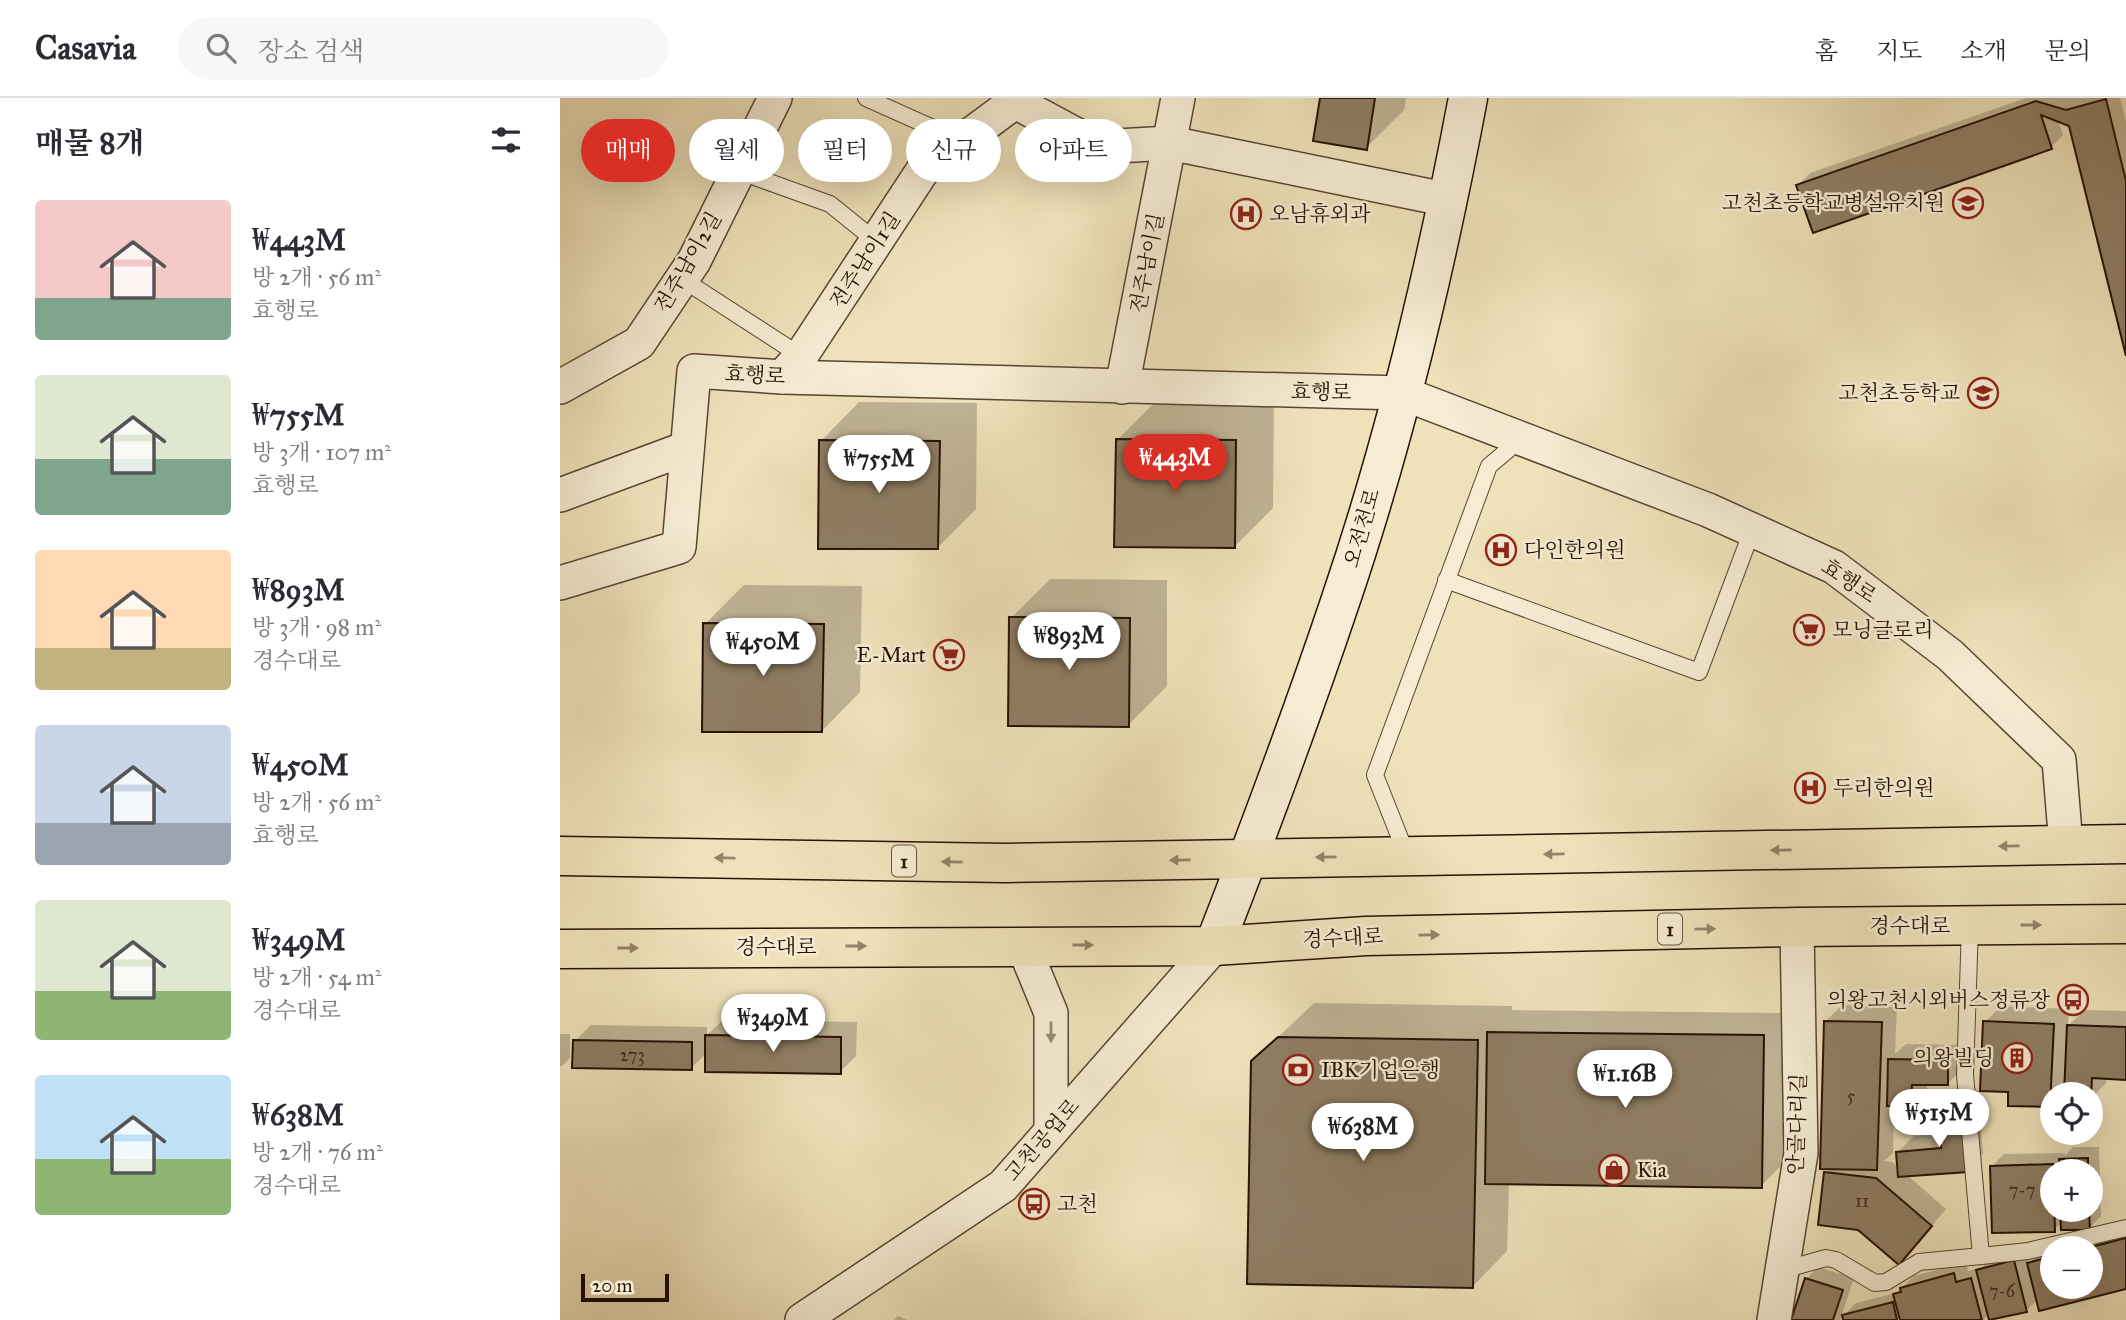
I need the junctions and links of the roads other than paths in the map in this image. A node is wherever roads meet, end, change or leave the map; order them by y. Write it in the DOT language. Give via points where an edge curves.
graph roads {
  1 [pos="775,98"];
  2 [pos="866,98"];
  3 [pos="1178,98"];
  4 [pos="1468,98"];
  5 [pos="1014,99"];
  6 [pos="764,119"];
  7 [pos="913,119"];
  8 [pos="989,119"];
  9 [pos="1170,143"];
  10 [pos="733,182"];
  11 [pos="769,182"];
  12 [pos="915,182"];
  13 [pos="1449,200"];
  14 [pos="877,242"];
  15 [pos="682,279"];
  16 [pos="792,366"];
  17 [pos="560,387"];
  18 [pos="1122,387"];
  19 [pos="1402,393"];
  20 [pos="1522,438"];
  21 [pos="687,448"];
  22 [pos="560,495"];
  23 [pos="1752,528"];
  24 [pos="1446,580"];
  25 [pos="560,583"];
  26 [pos="2126,844"];
  27 [pos="2066,845"];
  28 [pos="560,856"];
  29 [pos="1407,856"];
  30 [pos="1248,859"];
  31 [pos="2126,925"];
  32 [pos="1970,926"];
  33 [pos="1797,927"];
  34 [pos="1024,945"];
  35 [pos="1214,946"];
  36 [pos="560,949"];
  37 [pos="1051,1129"];
  38 [pos="2126,1228"];
  39 [pos="1981,1256"];
  40 [pos="1783,1270"];
  41 [pos="802,1320"];
  42 [pos="1774,1320"];
  1 -- 6 [label="street, 전주남이2길"];
  2 -- 7 [label="lane"];
  3 -- 9 [label="street, 전주남이길"];
  4 -- 13 [label="street, 오전천로"];
  5 -- 8 [label="street, 전주남이1길"];
  5 -- 9 [label="street" via="1099,147"];
  9 -- 13 [label="street"];
  9 -- 18 [label="street, 전주남이길"];
  10 -- 15 [label="street, 전주남이2길"];
  11 -- 14 [label="lane" via="831,204"];
  12 -- 14 [label="street, 전주남이1길"];
  13 -- 19 [label="street, 오전천로"];
  14 -- 16 [label="street, 전주남이1길"];
  15 -- 16 [label="lane"];
  15 -- 17 [label="street, 전주남이2길" via="639,343"];
  16 -- 18 [label="street, 효행로"];
  16 -- 21 [label="street, 효행로" via="694,371"];
  18 -- 19 [label="street, 효행로"];
  19 -- 20 [label="street, 효행로"];
  19 -- 30 [label="street, 오전천로" via="1341,600"];
  20 -- 23 [label="street, 효행로"];
  20 -- 24 [label="lane" via="1489,466"];
  21 -- 22 [label="street"];
  21 -- 25 [label="street, 효행로" via="679,547"];
  23 -- 24 [label="lane" via="1699,672"];
  23 -- 27 [label="street, 효행로" via="1834,567 1864,589 1950,655 2059,760"];
  24 -- 29 [label="lane" via="1375,775"];
  26 -- 27 [label="main road, 1"];
  27 -- 29 [label="main road, 1, one-way"];
  30 -- 28 [label="main road, 1, one-way" via="1006,863"];
  29 -- 30 [label="main road, 1, one-way"];
  30 -- 35 [label="street, 오전천로"];
  32 -- 31 [label="main road, 경수대로 / 1, one-way"];
  32 -- 33 [label="main road, 경수대로 / 1"];
  32 -- 39 [label="lane" via="1965,1075"];
  35 -- 33 [label="main road, 경수대로 / 1, one-way" via="1366,936"];
  33 -- 40 [label="street, 안골다리길" via="1801,1153"];
  34 -- 35 [label="main road, 경수대로 / 1, one-way"];
  36 -- 34 [label="main road, 경수대로 / 1, one-way"];
  34 -- 37 [label="street, one-way" via="1051,1013"];
  35 -- 37 [label="street, 고천공업로"];
  37 -- 41 [label="street, 고천공업로" via="1003,1185"];
  38 -- 39 [label="lane" via="2028,1251"];
  39 -- 40 [label="lane" via="1919,1262 1886,1282 1875,1283 1826,1258"];
  40 -- 42 [label="street, 안골다리길"];
}
